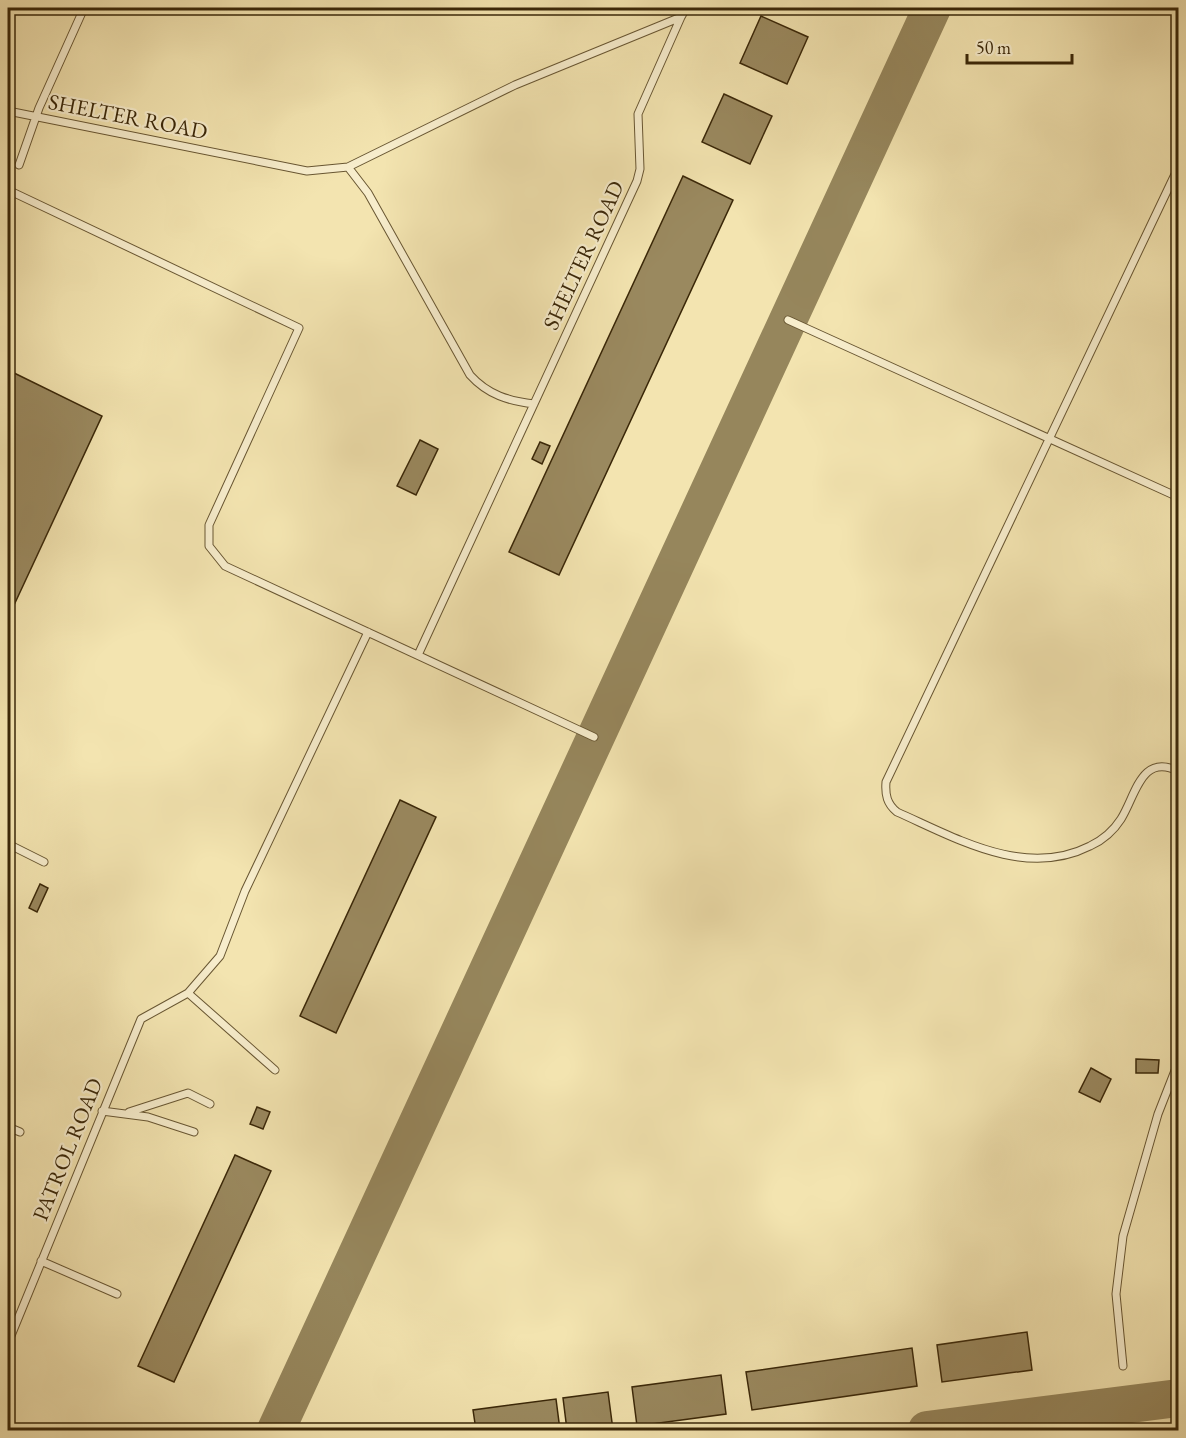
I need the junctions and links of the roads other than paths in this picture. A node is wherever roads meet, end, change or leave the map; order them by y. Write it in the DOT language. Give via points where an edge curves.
graph roads {
  1 [pos="84,8"];
  2 [pos="686,8"];
  3 [pos="681,17"];
  4 [pos="8,111"];
  5 [pos="37,116"];
  6 [pos="19,165"];
  7 [pos="348,167"];
  8 [pos="1179,168"];
  9 [pos="8,190"];
  10 [pos="788,320"];
  11 [pos="534,404"];
  12 [pos="1050,437"];
  13 [pos="1179,497"];
  14 [pos="368,632"];
  15 [pos="418,655"];
  16 [pos="594,737"];
  17 [pos="1179,771"];
  18 [pos="8,844"];
  19 [pos="44,862"];
  20 [pos="188,993"];
  21 [pos="1179,1063"];
  22 [pos="274,1070"];
  23 [pos="210,1104"];
  24 [pos="102,1111"];
  25 [pos="127,1113"];
  26 [pos="8,1126"];
  27 [pos="20,1132"];
  28 [pos="194,1132"];
  29 [pos="41,1261"];
  30 [pos="117,1294"];
  31 [pos="8,1343"];
  32 [pos="1123,1366"];
  1 -- 5 [label="lane"];
  2 -- 3 [label="lane, SHELTER ROAD"];
  3 -- 7 [label="lane, SHELTER ROAD" via="515,85"];
  3 -- 11 [label="lane, SHELTER ROAD" via="638,114 637,181"];
  4 -- 5 [label="lane, SHELTER ROAD"];
  5 -- 6 [label="lane"];
  5 -- 7 [label="lane, SHELTER ROAD" via="307,171"];
  7 -- 11 [label="lane" via="368,193 470,375 502,398"];
  8 -- 12 [label="lane"];
  9 -- 14 [label="lane" via="299,328 208,525 209,546 225,566"];
  10 -- 12 [label="lane"];
  11 -- 15 [label="lane, SHELTER ROAD"];
  12 -- 13 [label="lane"];
  12 -- 17 [label="lane" via="886,782 887,801 897,812 997,854 1055,856 1078,851 1105,837 1122,817 1150,769 1162,766"];
  14 -- 15 [label="lane"];
  14 -- 20 [label="lane" via="245,891 220,956"];
  15 -- 16 [label="lane"];
  18 -- 19 [label="lane"];
  20 -- 22 [label="lane"];
  20 -- 24 [label="lane, PATROL ROAD" via="141,1019"];
  21 -- 32 [label="lane" via="1158,1114 1123,1236 1116,1294"];
  23 -- 25 [label="lane" via="188,1093"];
  24 -- 25 [label="lane"];
  24 -- 29 [label="lane, PATROL ROAD"];
  25 -- 28 [label="lane"];
  26 -- 27 [label="lane"];
  29 -- 30 [label="lane"];
  29 -- 31 [label="lane, PATROL ROAD"];
}
